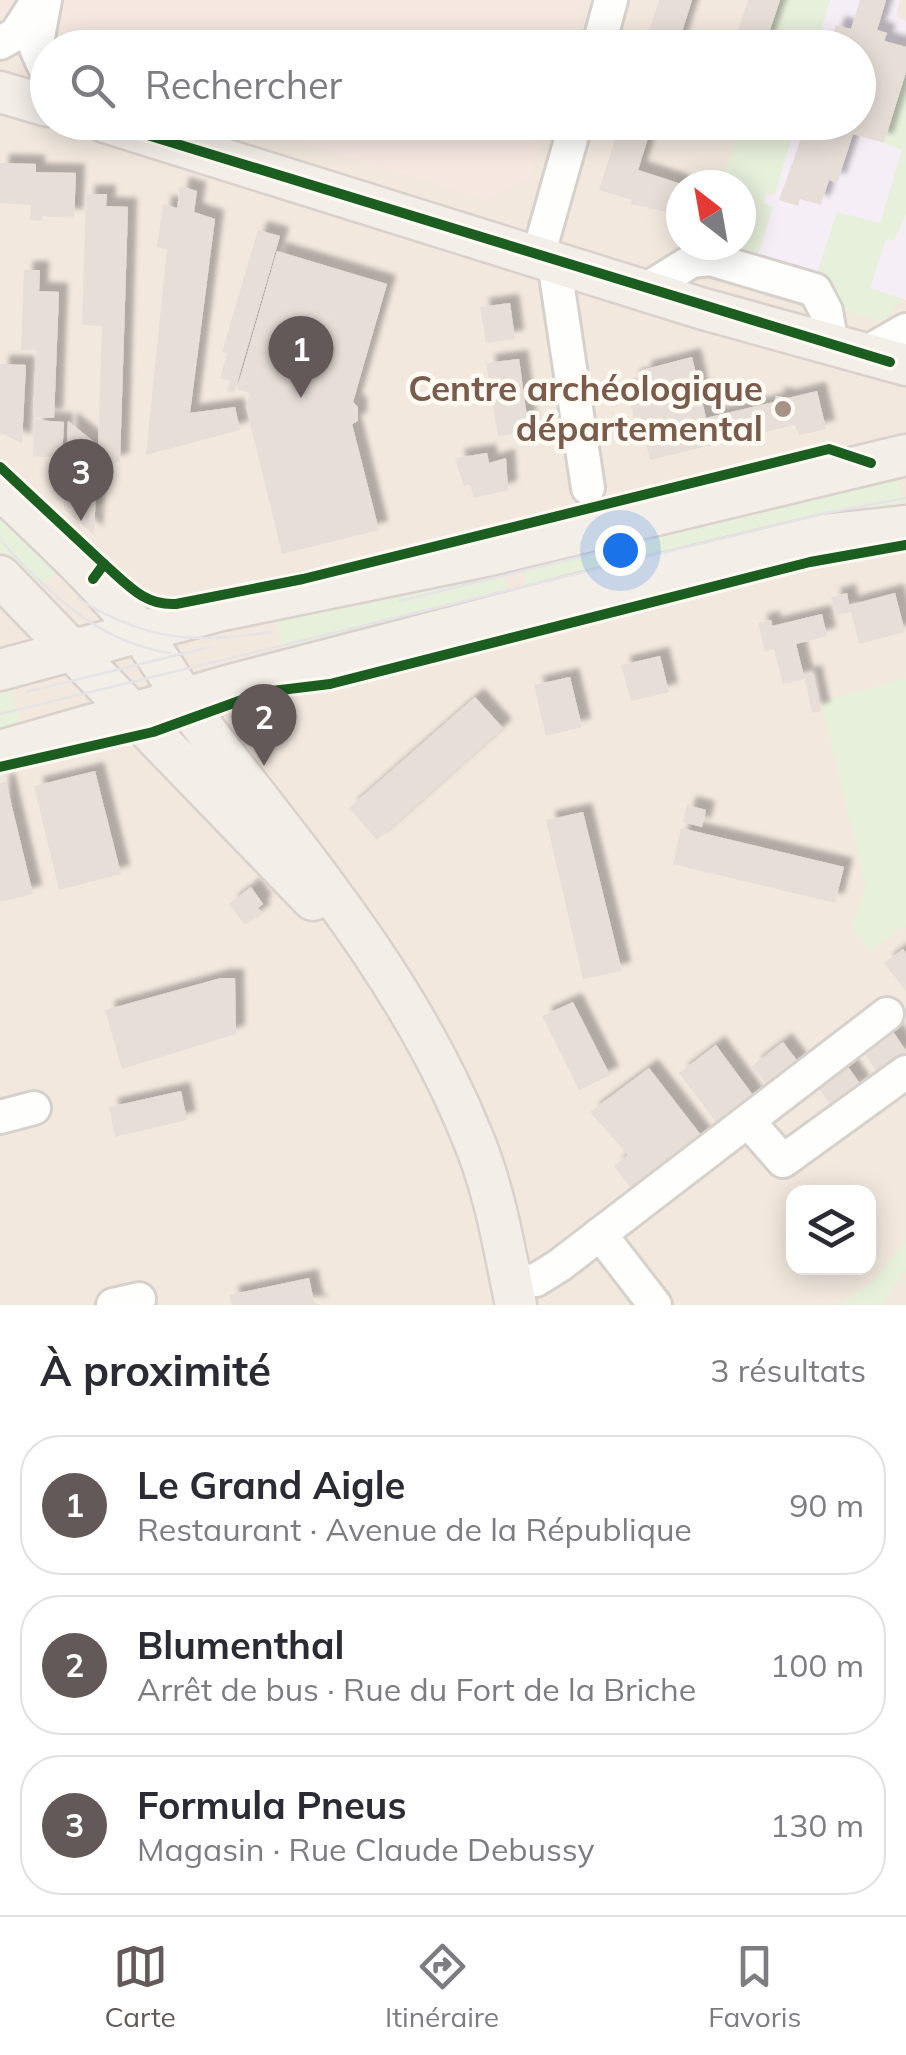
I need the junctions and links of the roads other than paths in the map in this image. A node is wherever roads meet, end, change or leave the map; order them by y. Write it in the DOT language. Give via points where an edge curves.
graph roads {
  1 [pos="42,0"];
  2 [pos="611,0"];
  3 [pos="38,30"];
  4 [pos="603,30"];
  5 [pos="0,43"];
  6 [pos="0,92"];
  7 [pos="30,101"];
  8 [pos="165,140"];
  9 [pos="188,140"];
  10 [pos="572,140"];
  11 [pos="239,162"];
  12 [pos="546,259"];
  13 [pos="884,355"];
  14 [pos="906,455"];
  15 [pos="0,488"];
  16 [pos="588,488"];
  17 [pos="906,526"];
  18 [pos="0,576"];
  19 [pos="139,632"];
  20 [pos="68,651"];
  21 [pos="0,670"];
  22 [pos="193,712"];
  23 [pos="147,726"];
  24 [pos="0,752"];
  25 [pos="388,973"];
  26 [pos="888,1014"];
  27 [pos="906,1072"];
  28 [pos="34,1108"];
  29 [pos="0,1117"];
  30 [pos="748,1121"];
  31 [pos="600,1234"];
  32 [pos="513,1294"];
  33 [pos="655,1305"];
  1 -- 3 [label="street"];
  1 -- 5 [label="street" via="16,34"];
  2 -- 4 [label="street"];
  6 -- 7 [label="main road"];
  8 -- 11 [label="main road"];
  9 -- 11 [label="street"];
  10 -- 12 [label="street"];
  11 -- 12 [label="main road"];
  12 -- 13 [label="main road"];
  12 -- 16 [label="street"];
  14 -- 19 [label="main road"];
  15 -- 19 [label="main road" via="94,578"];
  17 -- 22 [label="main road" via="825,535 590,592"];
  18 -- 20 [label="main road"];
  19 -- 20 [label="main road"];
  19 -- 22 [label="main road"];
  20 -- 21 [label="main road"];
  20 -- 23 [label="main road"];
  22 -- 23 [label="main road"];
  22 -- 25 [label="main road"];
  23 -- 24 [label="main road"];
  23 -- 25 [label="main road"];
  25 -- 32 [label="main road" via="472,1136 494,1200"];
  26 -- 30 [label="street"];
  27 -- 30 [label="street" via="783,1162"];
  28 -- 29 [label="street"];
  30 -- 31 [label="street"];
  31 -- 32 [label="street"];
  31 -- 33 [label="street"];
}
